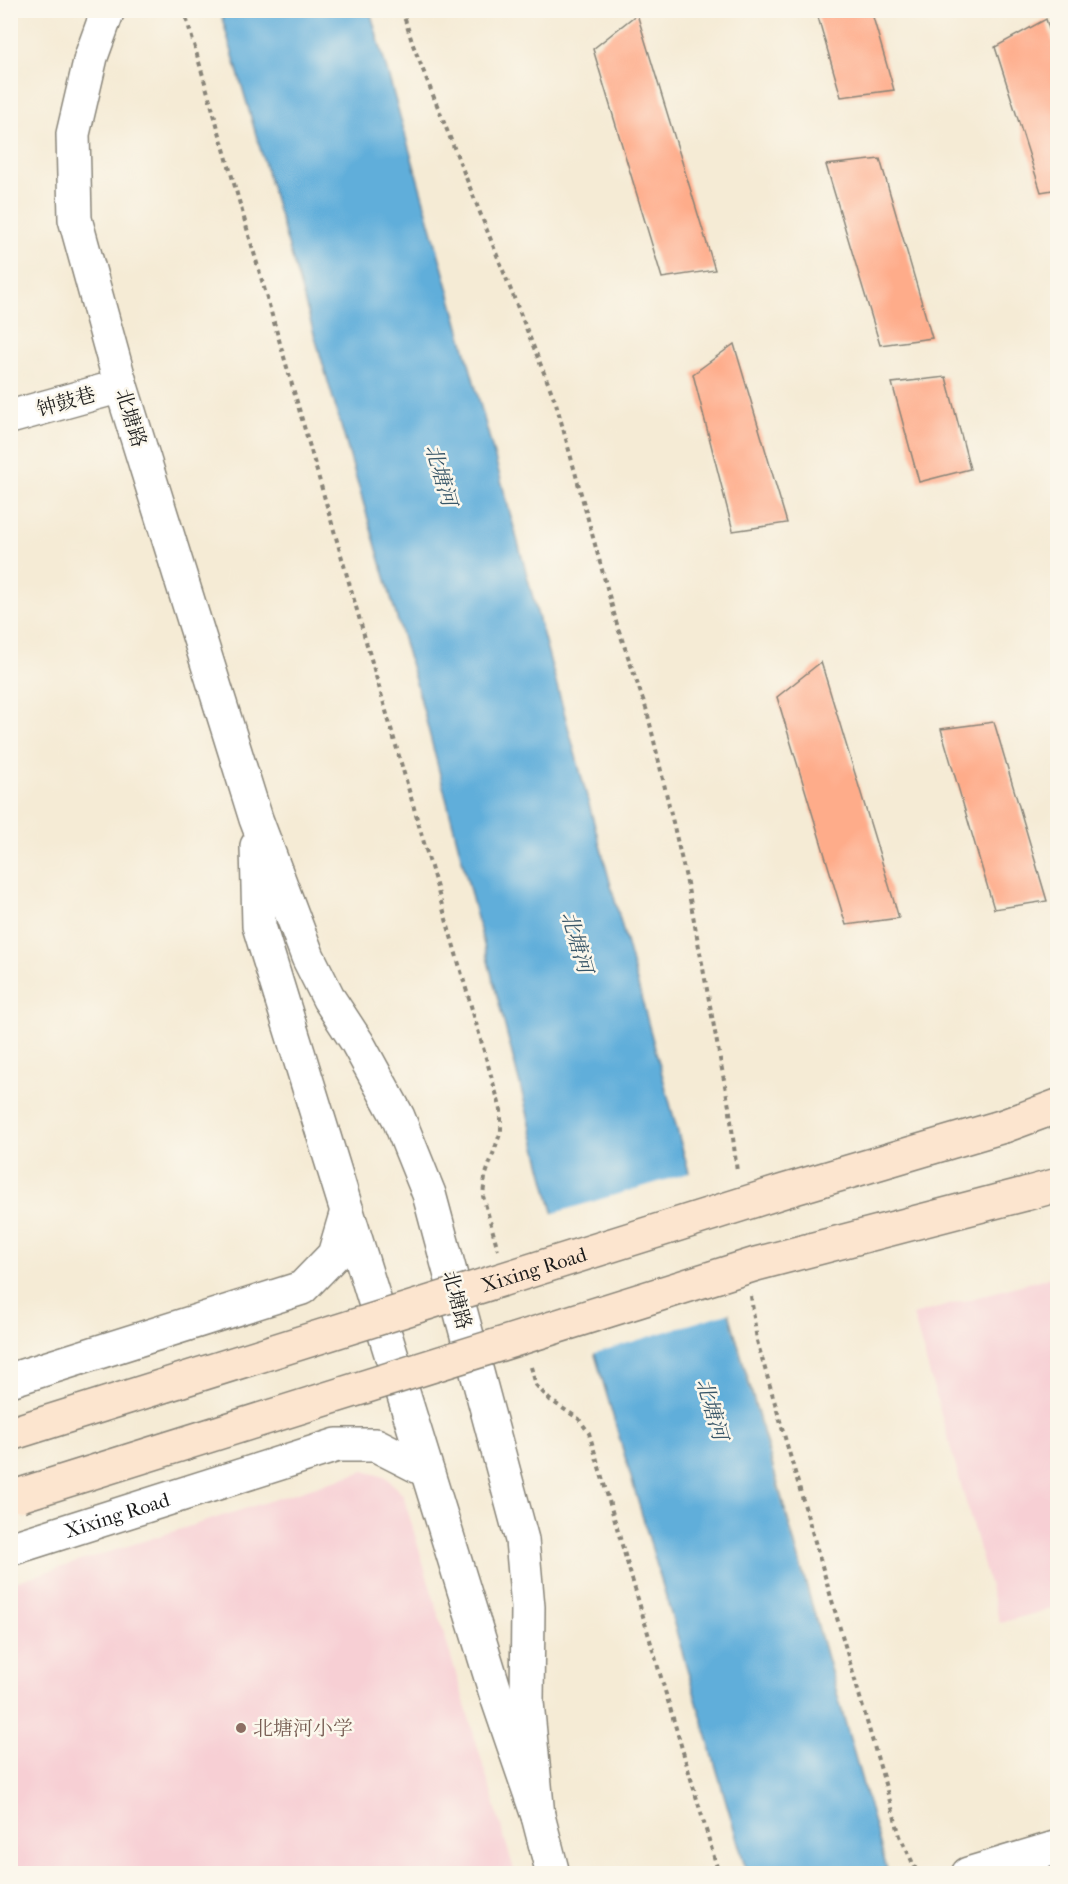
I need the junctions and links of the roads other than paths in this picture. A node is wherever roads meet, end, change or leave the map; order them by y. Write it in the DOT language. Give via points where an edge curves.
graph roads {
  1 [pos="108,10"];
  2 [pos="121,386"];
  3 [pos="10,417"];
  4 [pos="256,819"];
  5 [pos="1058,1106"];
  6 [pos="1058,1185"];
  7 [pos="347,1211"];
  8 [pos="10,1380"];
  9 [pos="10,1434"];
  10 [pos="428,1471"];
  11 [pos="15,1496"];
  12 [pos="10,1549"];
  13 [pos="538,1816"];
  14 [pos="1058,1847"];
  15 [pos="553,1874"];
  16 [pos="968,1874"];
  1 -- 2 [label="street, 北塘路" via="91,57 73,134 75,219"];
  2 -- 3 [label="street, 钟鼓巷"];
  2 -- 4 [label="street, 北塘路"];
  4 -- 7 [label="street, 北塘路" via="259,926"];
  4 -- 13 [label="street, 北塘路" via="308,957 328,999 357,1042 398,1117 429,1194 522,1540 528,1607 527,1702"];
  5 -- 9 [label="main road, Xixing Road, bridge"];
  6 -- 11 [label="main road, bridge" via="756,1264"];
  7 -- 8 [label="street" via="334,1255 302,1288"];
  7 -- 10 [label="street, 北塘路"];
  10 -- 12 [label="street, Xixing Road" via="376,1445 337,1445"];
  10 -- 13 [label="street, 北塘路"];
  13 -- 15 [label="street, 北塘路"];
  14 -- 16 [label="street"];
}
